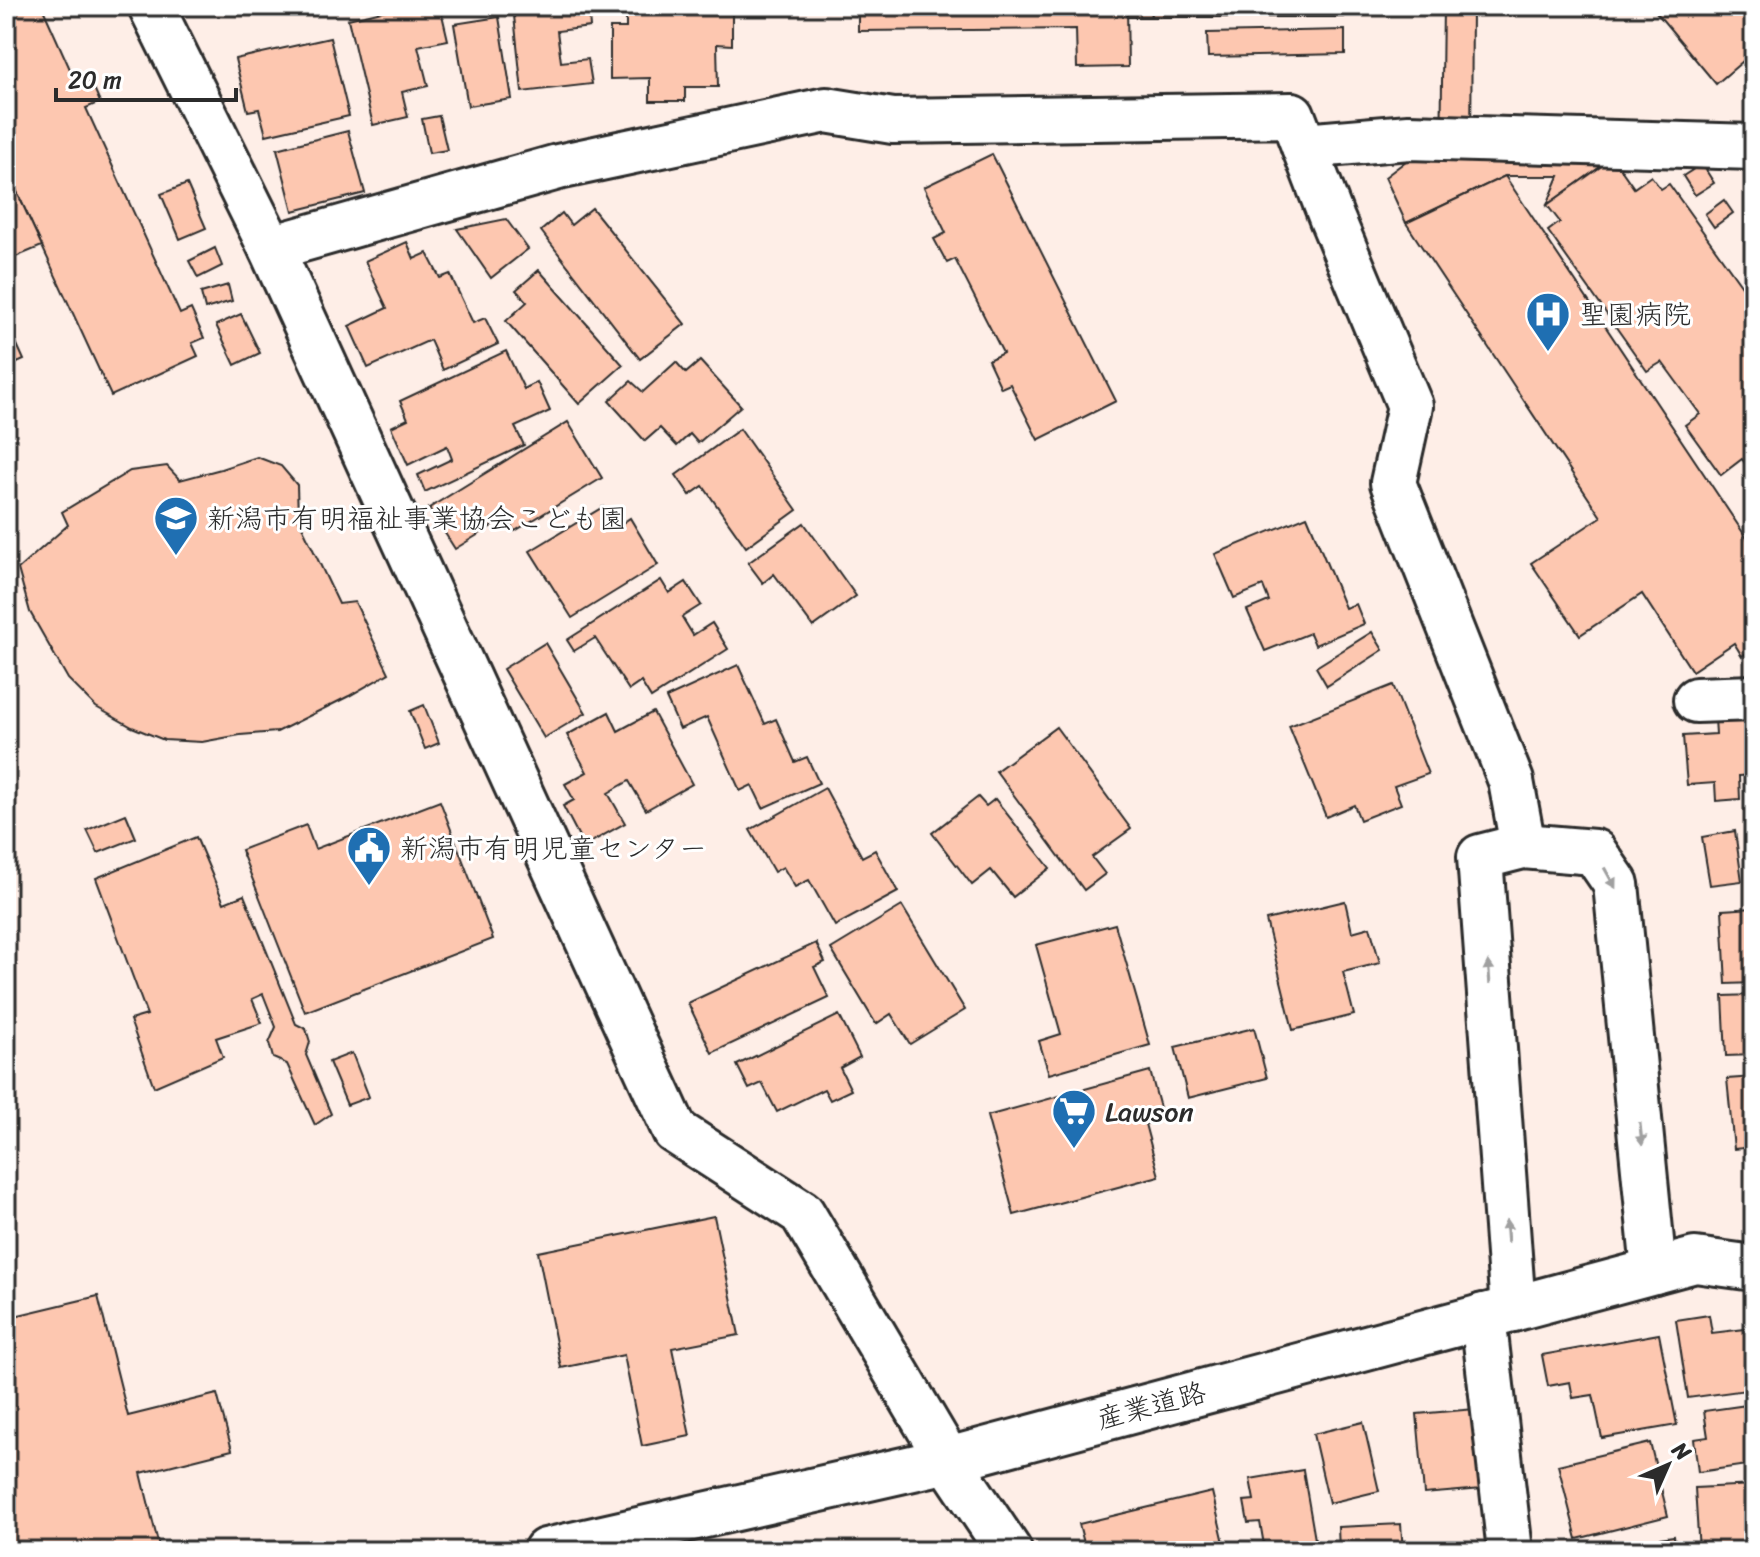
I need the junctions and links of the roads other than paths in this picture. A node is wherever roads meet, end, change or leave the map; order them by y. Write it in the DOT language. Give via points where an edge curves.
graph roads {
  1 [pos="151,6"];
  2 [pos="1304,146"];
  3 [pos="1754,147"];
  4 [pos="271,248"];
  5 [pos="1754,698"];
  6 [pos="1696,700"];
  7 [pos="1523,846"];
  8 [pos="1754,1268"];
  9 [pos="1654,1271"];
  10 [pos="1498,1312"];
  11 [pos="948,1460"];
  12 [pos="546,1551"];
  13 [pos="1009,1551"];
  14 [pos="1510,1551"];
  1 -- 4 [label="street"];
  2 -- 3 [label="street" via="1409,137"];
  2 -- 4 [label="street" via="1292,115 893,121 826,110 558,167"];
  2 -- 7 [label="street" via="1410,406 1393,483 1511,781"];
  4 -- 11 [label="street" via="675,1131 802,1213"];
  5 -- 6 [label="street"];
  7 -- 9 [label="street, one-way" via="1594,852 1616,884"];
  10 -- 7 [label="street, one-way" via="1480,857"];
  8 -- 9 [label="street, 産業道路" via="1695,1260"];
  9 -- 10 [label="street, 産業道路"];
  10 -- 11 [label="street, 産業道路"];
  10 -- 14 [label="street"];
  11 -- 12 [label="street, 産業道路"];
  11 -- 13 [label="street"];
}
